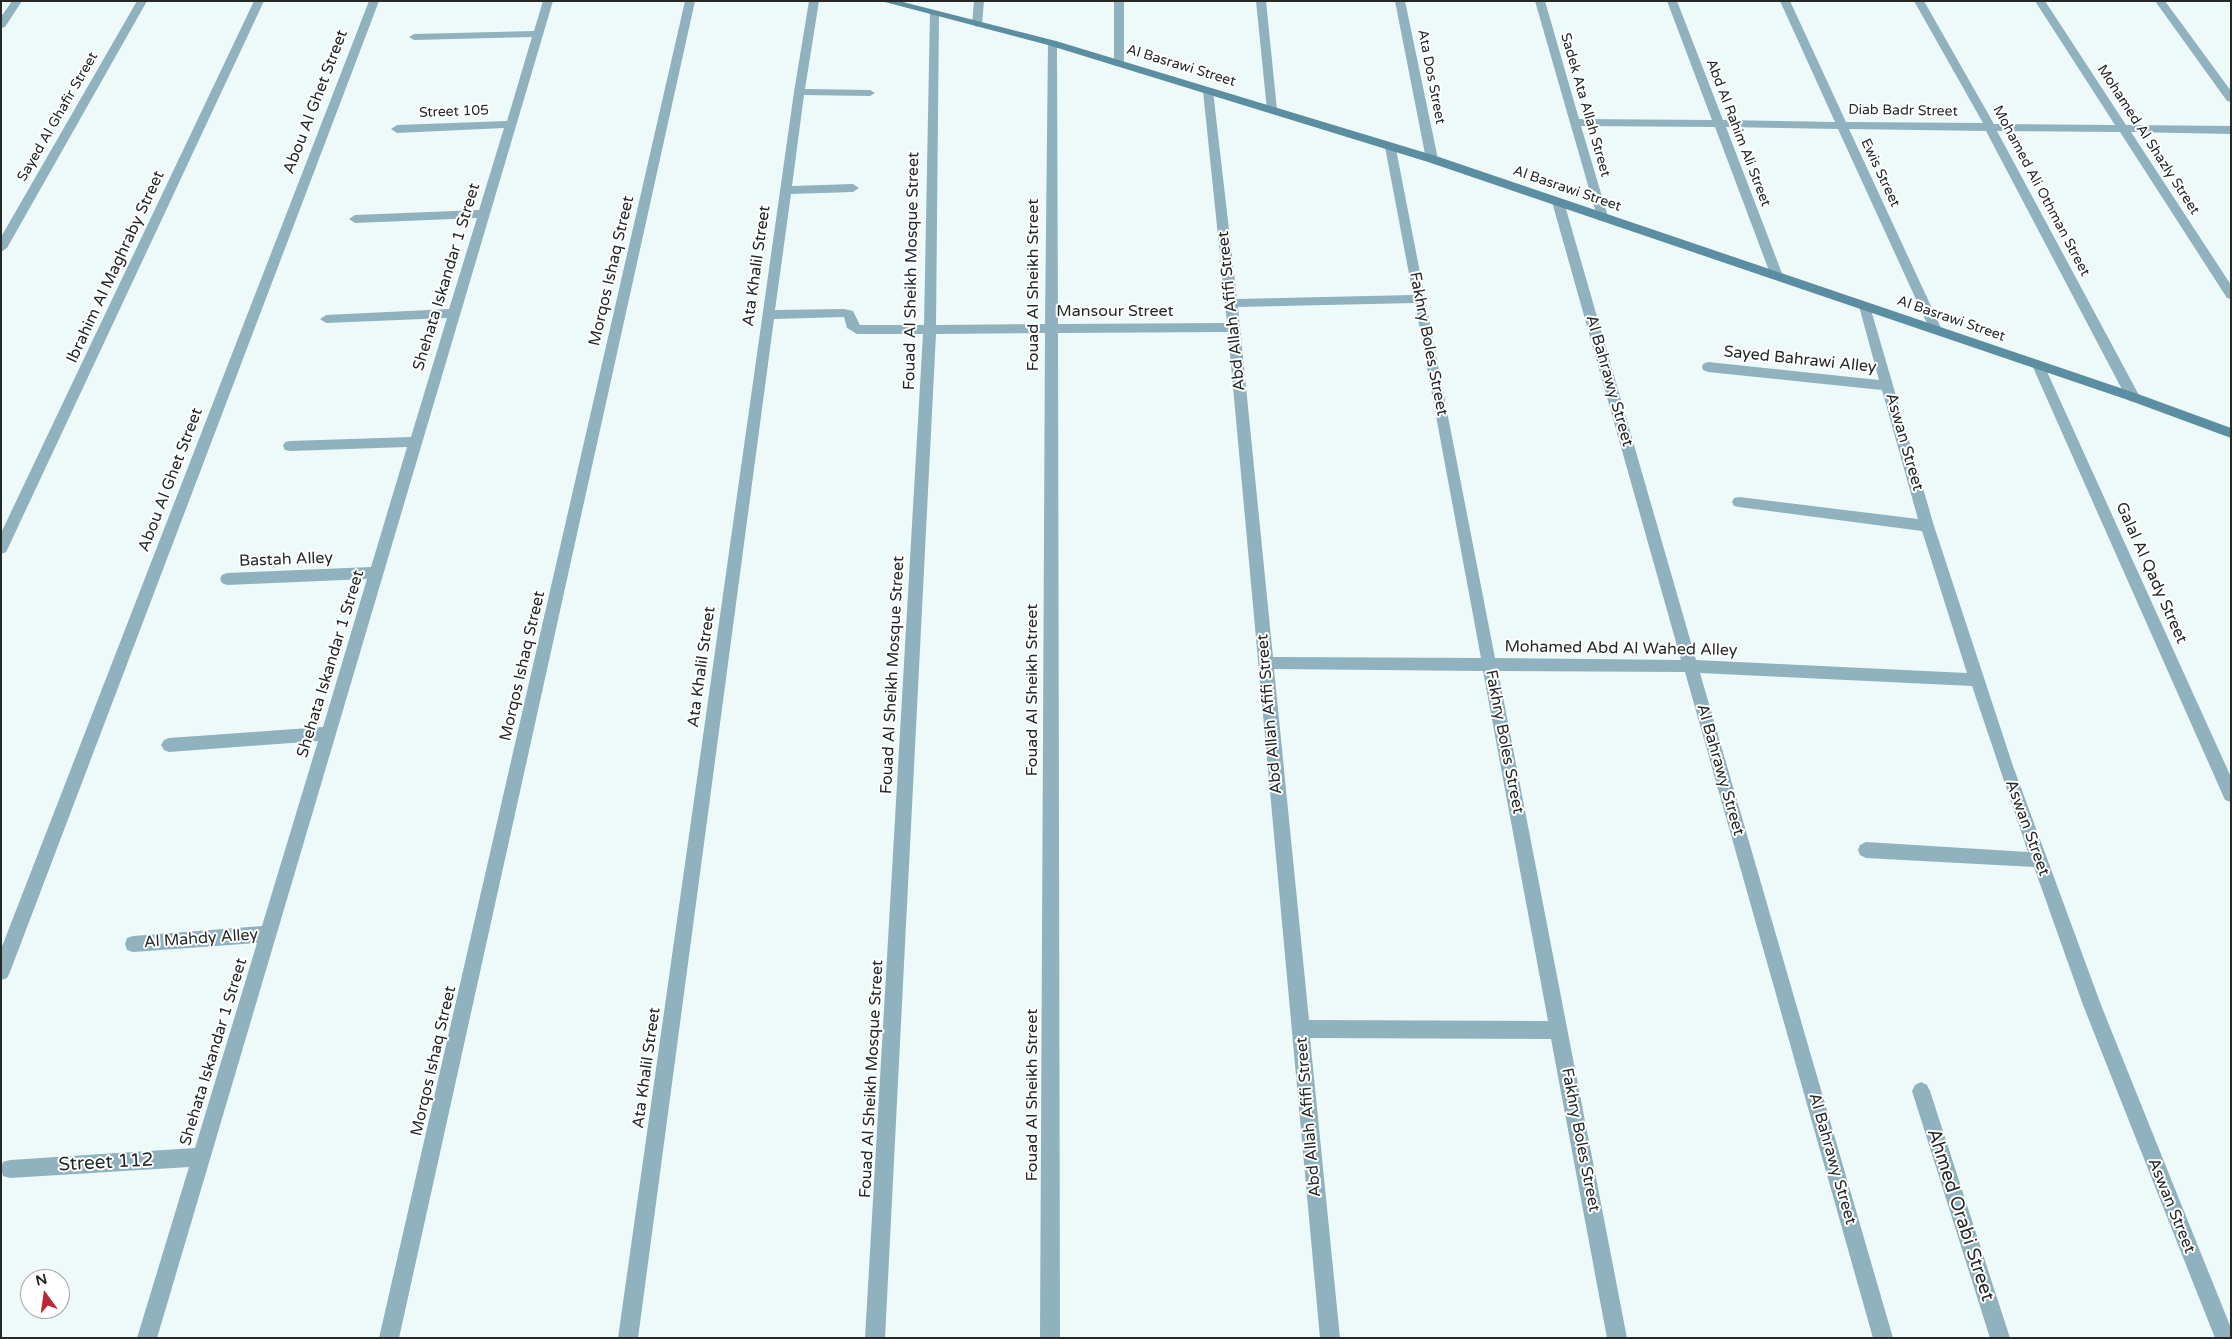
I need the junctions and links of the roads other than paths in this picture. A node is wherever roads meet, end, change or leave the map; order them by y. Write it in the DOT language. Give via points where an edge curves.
graph roads {
  1 [pos="16,1"];
  2 [pos="142,1"];
  3 [pos="259,1"];
  4 [pos="374,1"];
  5 [pos="548,1"];
  6 [pos="690,1"];
  7 [pos="814,1"];
  8 [pos="886,1"];
  9 [pos="979,1"];
  10 [pos="1119,1"];
  11 [pos="1260,1"];
  12 [pos="1400,1"];
  13 [pos="1540,1"];
  14 [pos="1672,1"];
  15 [pos="1786,1"];
  16 [pos="1919,1"];
  17 [pos="2040,1"];
  18 [pos="2160,1"];
  19 [pos="934,13"];
  20 [pos="977,24"];
  21 [pos="1,25"];
  22 [pos="538,34"];
  23 [pos="414,37"];
  24 [pos="1052,42"];
  25 [pos="1119,62"];
  26 [pos="1208,91"];
  27 [pos="799,92"];
  28 [pos="870,93"];
  29 [pos="2231,99"];
  30 [pos="1272,110"];
  31 [pos="1574,122"];
  32 [pos="511,124"];
  33 [pos="1718,124"];
  34 [pos="1842,126"];
  35 [pos="1990,127"];
  36 [pos="397,129"];
  37 [pos="2123,129"];
  38 [pos="2231,130"];
  39 [pos="1391,147"];
  40 [pos="1432,159"];
  41 [pos="853,188"];
  42 [pos="786,190"];
  43 [pos="1558,202"];
  44 [pos="484,214"];
  45 [pos="1602,217"];
  46 [pos="355,219"];
  47 [pos="1,248"];
  48 [pos="1777,276"];
  49 [pos="2231,295"];
  50 [pos="1419,299"];
  51 [pos="1232,302"];
  52 [pos="1865,306"];
  53 [pos="455,313"];
  54 [pos="768,315"];
  55 [pos="326,319"];
  56 [pos="1051,328"];
  57 [pos="1234,328"];
  58 [pos="930,329"];
  59 [pos="1936,330"];
  60 [pos="2038,365"];
  61 [pos="1708,367"];
  62 [pos="1888,386"];
  63 [pos="2133,397"];
  64 [pos="2231,432"];
  65 [pos="416,442"];
  66 [pos="290,446"];
  67 [pos="1739,502"];
  68 [pos="1927,526"];
  69 [pos="1,548"];
  70 [pos="377,574"];
  71 [pos="227,579"];
  72 [pos="1266,663"];
  73 [pos="1489,664"];
  74 [pos="1690,666"];
  75 [pos="1975,680"];
  76 [pos="329,733"];
  77 [pos="169,745"];
  78 [pos="2231,795"];
  79 [pos="1866,850"];
  80 [pos="2038,860"];
  81 [pos="268,934"];
  82 [pos="133,944"];
  83 [pos="1,972"];
  84 [pos="1300,1029"];
  85 [pos="1559,1030"];
  86 [pos="1921,1091"];
  87 [pos="201,1157"];
  88 [pos="10,1169"];
  89 [pos="147,1338"];
  90 [pos="389,1338"];
  91 [pos="628,1338"];
  92 [pos="875,1338"];
  93 [pos="1050,1338"];
  94 [pos="1330,1338"];
  95 [pos="1617,1338"];
  96 [pos="1883,1338"];
  97 [pos="2000,1338"];
  98 [pos="2224,1338"];
  1 -- 21 [label="street"];
  2 -- 47 [label="street, Sayed Al Ghafir Street"];
  3 -- 69 [label="street, Ibrahim Al Maghraby Street"];
  4 -- 83 [label="street, Abou Al Ghet Street"];
  5 -- 22 [label="street, Shehata Iskandar 1 Street"];
  6 -- 90 [label="street, Morqos Ishaq Street"];
  7 -- 27 [label="street, Ata Khalil Street"];
  8 -- 19 [label="street, Al Basrawi Street"];
  9 -- 20 [label="street"];
  10 -- 25 [label="street"];
  11 -- 30 [label="street"];
  12 -- 40 [label="street, Ata Dos Street"];
  13 -- 31 [label="street, Sadek Ata Allah Street"];
  14 -- 33 [label="street, Abd Al Rahim Ali Street"];
  15 -- 34 [label="street, Ewis Street"];
  16 -- 35 [label="street, Mohamed Ali Othman Street"];
  17 -- 37 [label="street, Mohamed Al Shazly Street"];
  18 -- 29 [label="street"];
  19 -- 20 [label="street, Al Basrawi Street"];
  19 -- 58 [label="street, Fouad Al Sheikh Mosque Street"];
  20 -- 24 [label="street, Al Basrawi Street"];
  22 -- 23 [label="street"];
  22 -- 32 [label="street, Shehata Iskandar 1 Street"];
  24 -- 25 [label="street, Al Basrawi Street"];
  24 -- 56 [label="street, Fouad Al Sheikh Street"];
  25 -- 26 [label="street, Al Basrawi Street"];
  26 -- 30 [label="street, Al Basrawi Street"];
  26 -- 51 [label="street, Abd Allah Afifi Street"];
  27 -- 28 [label="street"];
  27 -- 42 [label="street, Ata Khalil Street"];
  30 -- 39 [label="street, Al Basrawi Street"];
  31 -- 33 [label="street, Diab Badr Street"];
  31 -- 45 [label="street, Sadek Ata Allah Street"];
  32 -- 36 [label="street, Street 105"];
  32 -- 44 [label="street, Shehata Iskandar 1 Street"];
  33 -- 34 [label="street, Diab Badr Street"];
  33 -- 48 [label="street, Abd Al Rahim Ali Street"];
  34 -- 35 [label="street, Diab Badr Street"];
  34 -- 59 [label="street, Ewis Street"];
  35 -- 37 [label="street, Diab Badr Street"];
  35 -- 63 [label="street, Mohamed Ali Othman Street"];
  37 -- 38 [label="street, Diab Badr Street"];
  37 -- 49 [label="street, Mohamed Al Shazly Street"];
  39 -- 40 [label="street, Al Basrawi Street"];
  39 -- 50 [label="street, Fakhry Boles Street"];
  40 -- 43 [label="street, Al Basrawi Street"];
  41 -- 42 [label="street"];
  42 -- 54 [label="street, Ata Khalil Street"];
  43 -- 45 [label="street, Al Basrawi Street"];
  43 -- 74 [label="street, Al Bahrawy Street"];
  44 -- 46 [label="street"];
  44 -- 53 [label="street, Shehata Iskandar 1 Street"];
  45 -- 48 [label="street, Al Basrawi Street"];
  48 -- 52 [label="street, Al Basrawi Street"];
  50 -- 51 [label="street"];
  50 -- 73 [label="street, Fakhry Boles Street"];
  51 -- 57 [label="street, Abd Allah Afifi Street"];
  52 -- 59 [label="street, Al Basrawi Street"];
  52 -- 62 [label="street, Aswan Street"];
  53 -- 55 [label="street"];
  53 -- 65 [label="street, Shehata Iskandar 1 Street"];
  54 -- 58 [label="street, Mansour Street" via="844,313 851,317 851,325 857,330"];
  54 -- 91 [label="street, Ata Khalil Street"];
  56 -- 57 [label="street, Mansour Street"];
  56 -- 58 [label="street, Mansour Street"];
  56 -- 93 [label="street, Fouad Al Sheikh Street"];
  57 -- 72 [label="street, Abd Allah Afifi Street"];
  58 -- 92 [label="street, Fouad Al Sheikh Mosque Street"];
  59 -- 60 [label="street, Al Basrawi Street"];
  60 -- 63 [label="street, Al Basrawi Street"];
  60 -- 78 [label="street, Galal Al Qady Street"];
  61 -- 62 [label="street, Sayed Bahrawi Alley"];
  62 -- 68 [label="street, Aswan Street"];
  63 -- 64 [label="street, Al Basrawi Street"];
  65 -- 66 [label="street"];
  65 -- 70 [label="street, Shehata Iskandar 1 Street"];
  67 -- 68 [label="street"];
  68 -- 75 [label="street, Aswan Street"];
  70 -- 71 [label="street, Bastah Alley"];
  70 -- 76 [label="street, Shehata Iskandar 1 Street"];
  72 -- 73 [label="street, Mohamed Abd Al Wahed Alley"];
  72 -- 84 [label="street, Abd Allah Afifi Street"];
  73 -- 74 [label="street, Mohamed Abd Al Wahed Alley"];
  73 -- 85 [label="street, Fakhry Boles Street"];
  74 -- 75 [label="street, Mohamed Abd Al Wahed Alley"];
  74 -- 96 [label="street, Al Bahrawy Street"];
  75 -- 80 [label="street, Aswan Street"];
  76 -- 77 [label="street"];
  76 -- 81 [label="street, Shehata Iskandar 1 Street"];
  79 -- 80 [label="street"];
  80 -- 98 [label="street, Aswan Street"];
  81 -- 82 [label="street, Al Mahdy Alley"];
  81 -- 87 [label="street, Shehata Iskandar 1 Street"];
  84 -- 85 [label="street"];
  84 -- 94 [label="street, Abd Allah Afifi Street"];
  85 -- 95 [label="street, Fakhry Boles Street"];
  86 -- 97 [label="street, Ahmed Orabi Street"];
  87 -- 88 [label="street, Street 112"];
  87 -- 89 [label="street, Shehata Iskandar 1 Street"];
}
